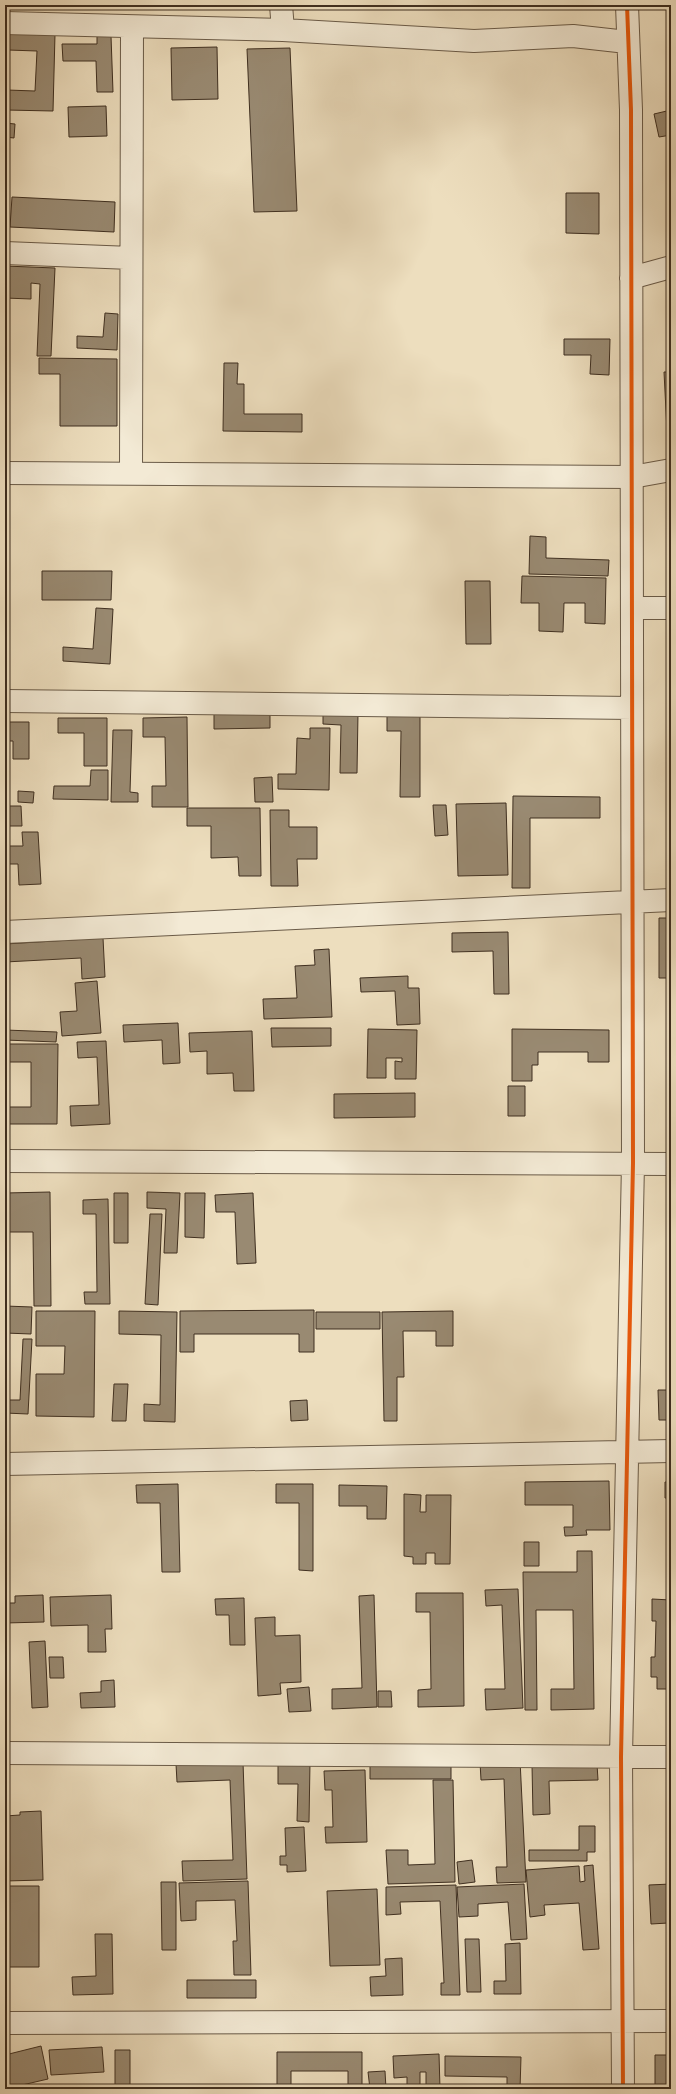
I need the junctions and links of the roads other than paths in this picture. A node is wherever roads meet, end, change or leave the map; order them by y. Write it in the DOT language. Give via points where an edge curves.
graph roads {
  1 [pos="281,5"];
  2 [pos="627,5"];
  3 [pos="5,22"];
  4 [pos="132,27"];
  5 [pos="283,30"];
  6 [pos="627,42"];
  7 [pos="5,253"];
  8 [pos="131,258"];
  9 [pos="671,267"];
  10 [pos="631,278"];
  11 [pos="671,470"];
  12 [pos="131,473"];
  13 [pos="5,474"];
  14 [pos="632,476"];
  15 [pos="632,608"];
  16 [pos="671,608"];
  17 [pos="5,701"];
  18 [pos="632,708"];
  19 [pos="671,900"];
  20 [pos="633,901"];
  21 [pos="5,932"];
  22 [pos="5,1161"];
  23 [pos="633,1163"];
  24 [pos="671,1164"];
  25 [pos="626,1451"];
  26 [pos="671,1451"];
  27 [pos="5,1464"];
  28 [pos="5,1753"];
  29 [pos="621,1757"];
  30 [pos="671,1757"];
  31 [pos="623,2021"];
  32 [pos="671,2021"];
  33 [pos="5,2023"];
  34 [pos="623,2089"];
  1 -- 5 [label="street"];
  2 -- 6 [label="street"];
  3 -- 4 [label="street"];
  4 -- 5 [label="street"];
  4 -- 8 [label="street"];
  5 -- 6 [label="street" via="474,41 573,36"];
  6 -- 10 [label="street" via="631,110"];
  7 -- 8 [label="street"];
  8 -- 12 [label="street"];
  9 -- 10 [label="street"];
  10 -- 14 [label="street"];
  11 -- 14 [label="street"];
  12 -- 13 [label="street"];
  12 -- 14 [label="street"];
  14 -- 15 [label="street"];
  15 -- 16 [label="street"];
  15 -- 18 [label="street"];
  17 -- 18 [label="street"];
  18 -- 20 [label="street"];
  19 -- 20 [label="street"];
  20 -- 21 [label="street"];
  20 -- 23 [label="street"];
  22 -- 23 [label="street"];
  23 -- 24 [label="street"];
  23 -- 25 [label="street"];
  25 -- 26 [label="street"];
  25 -- 27 [label="street"];
  25 -- 29 [label="street"];
  28 -- 29 [label="street"];
  29 -- 30 [label="street"];
  29 -- 31 [label="street"];
  31 -- 32 [label="street"];
  31 -- 33 [label="street"];
  31 -- 34 [label="street"];
}
